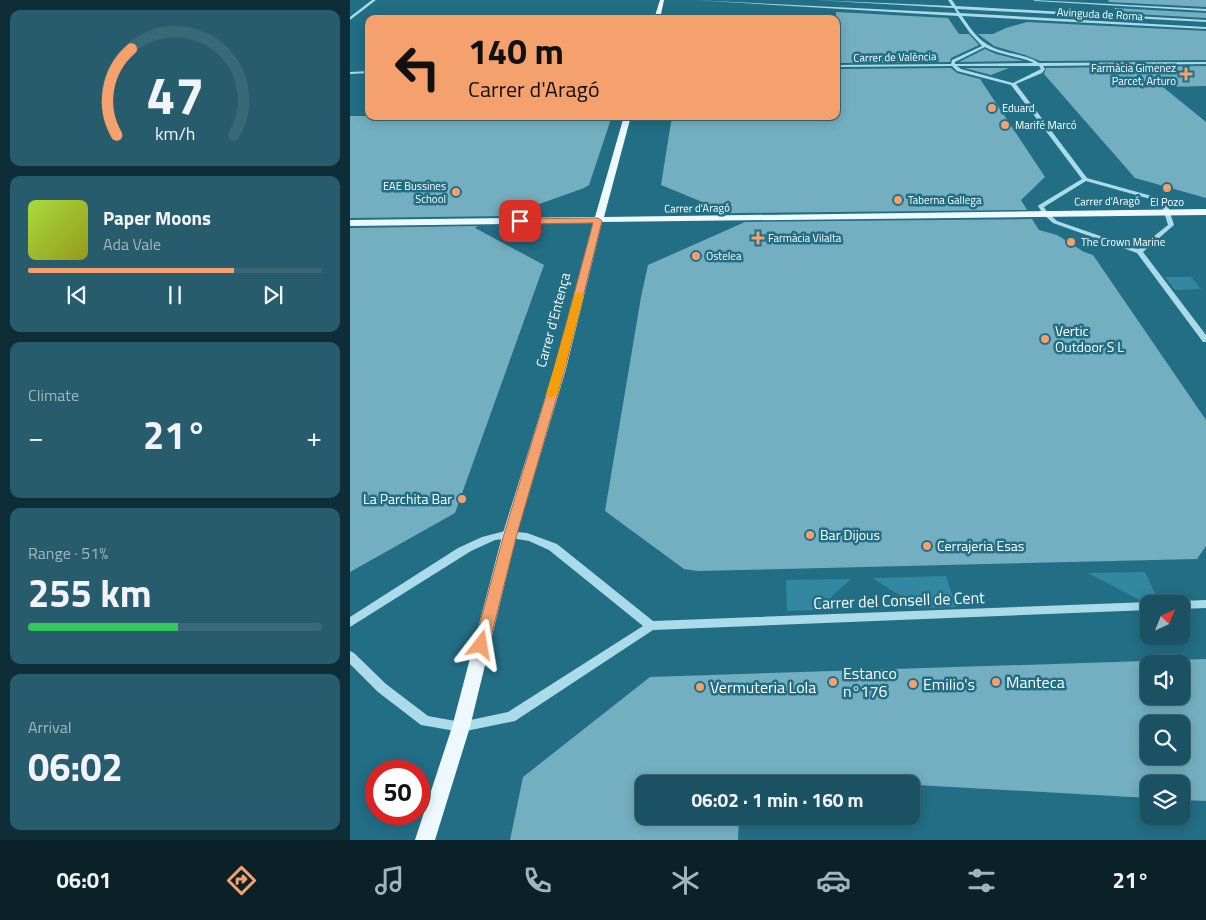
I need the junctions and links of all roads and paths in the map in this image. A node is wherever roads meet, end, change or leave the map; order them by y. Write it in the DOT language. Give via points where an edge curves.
graph roads {
  1 [pos="374,0"];
  2 [pos="662,0"];
  3 [pos="694,0"];
  4 [pos="816,0"];
  5 [pos="950,0"];
  6 [pos="1035,0"];
  7 [pos="954,7"];
  8 [pos="1206,10"];
  9 [pos="958,14"];
  10 [pos="658,15"];
  11 [pos="350,19"];
  12 [pos="1206,21"];
  13 [pos="1206,28"];
  14 [pos="984,46"];
  15 [pos="1206,63"];
  16 [pos="1040,64"];
  17 [pos="953,65"];
  18 [pos="840,66"];
  19 [pos="365,72"];
  20 [pos="350,73"];
  21 [pos="1013,84"];
  22 [pos="627,120"];
  23 [pos="1084,178"];
  24 [pos="1169,212"];
  25 [pos="1206,212"];
  26 [pos="1045,213"];
  27 [pos="598,221"];
  28 [pos="350,223"];
  29 [pos="1139,252"];
  30 [pos="1206,340"];
  31 [pos="510,534"];
  32 [pos="1206,604"];
  33 [pos="1190,605"];
  34 [pos="1140,606"];
  35 [pos="350,623"];
  36 [pos="651,626"];
  37 [pos="350,656"];
  38 [pos="462,727"];
  39 [pos="426,840"];
  1 -- 11 [label="street"];
  2 -- 10 [label="main road"];
  3 -- 9 [label="street, Avinguda de Roma"];
  4 -- 7 [label="street, Avinguda de Roma"];
  5 -- 7 [label="street"];
  6 -- 8 [label="street"];
  7 -- 9 [label="street"];
  7 -- 12 [label="street, Avinguda de Roma"];
  9 -- 13 [label="street, Avinguda de Roma"];
  9 -- 14 [label="street"];
  14 -- 16 [label="street, Carrer de València"];
  14 -- 17 [label="street" via="953,61"];
  15 -- 16 [label="street, Carrer de València"];
  16 -- 17 [label="street, Carrer de València"];
  16 -- 21 [label="street" via="1043,69 1040,72"];
  17 -- 18 [label="street, Carrer de València"];
  17 -- 21 [label="street, Carrer de València" via="959,70"];
  19 -- 20 [label="street"];
  21 -- 23 [label="street"];
  22 -- 27 [label="main road, Carrer d'Entença"];
  23 -- 24 [label="street" via="1164,200"];
  23 -- 26 [label="street" via="1041,206"];
  24 -- 25 [label="main road, Carrer d'Aragó"];
  24 -- 26 [label="main road, Carrer d'Aragó"];
  24 -- 29 [label="street" via="1172,225"];
  26 -- 27 [label="main road, Carrer d'Aragó"];
  26 -- 29 [label="street" via="1055,222"];
  27 -- 28 [label="main road, Carrer d'Aragó"];
  27 -- 31 [label="main road, Carrer d'Entença" via="560,369"];
  29 -- 30 [label="street"];
  31 -- 35 [label="street" via="462,551"];
  31 -- 36 [label="street" via="553,547"];
  31 -- 38 [label="main road, Carrer d'Entença"];
  32 -- 33 [label="street"];
  34 -- 36 [label="street, Carrer del Consell de Cent"];
  36 -- 38 [label="street" via="511,717"];
  37 -- 38 [label="street" via="382,688 426,720"];
  38 -- 39 [label="main road, Carrer d'Entença"];
}
